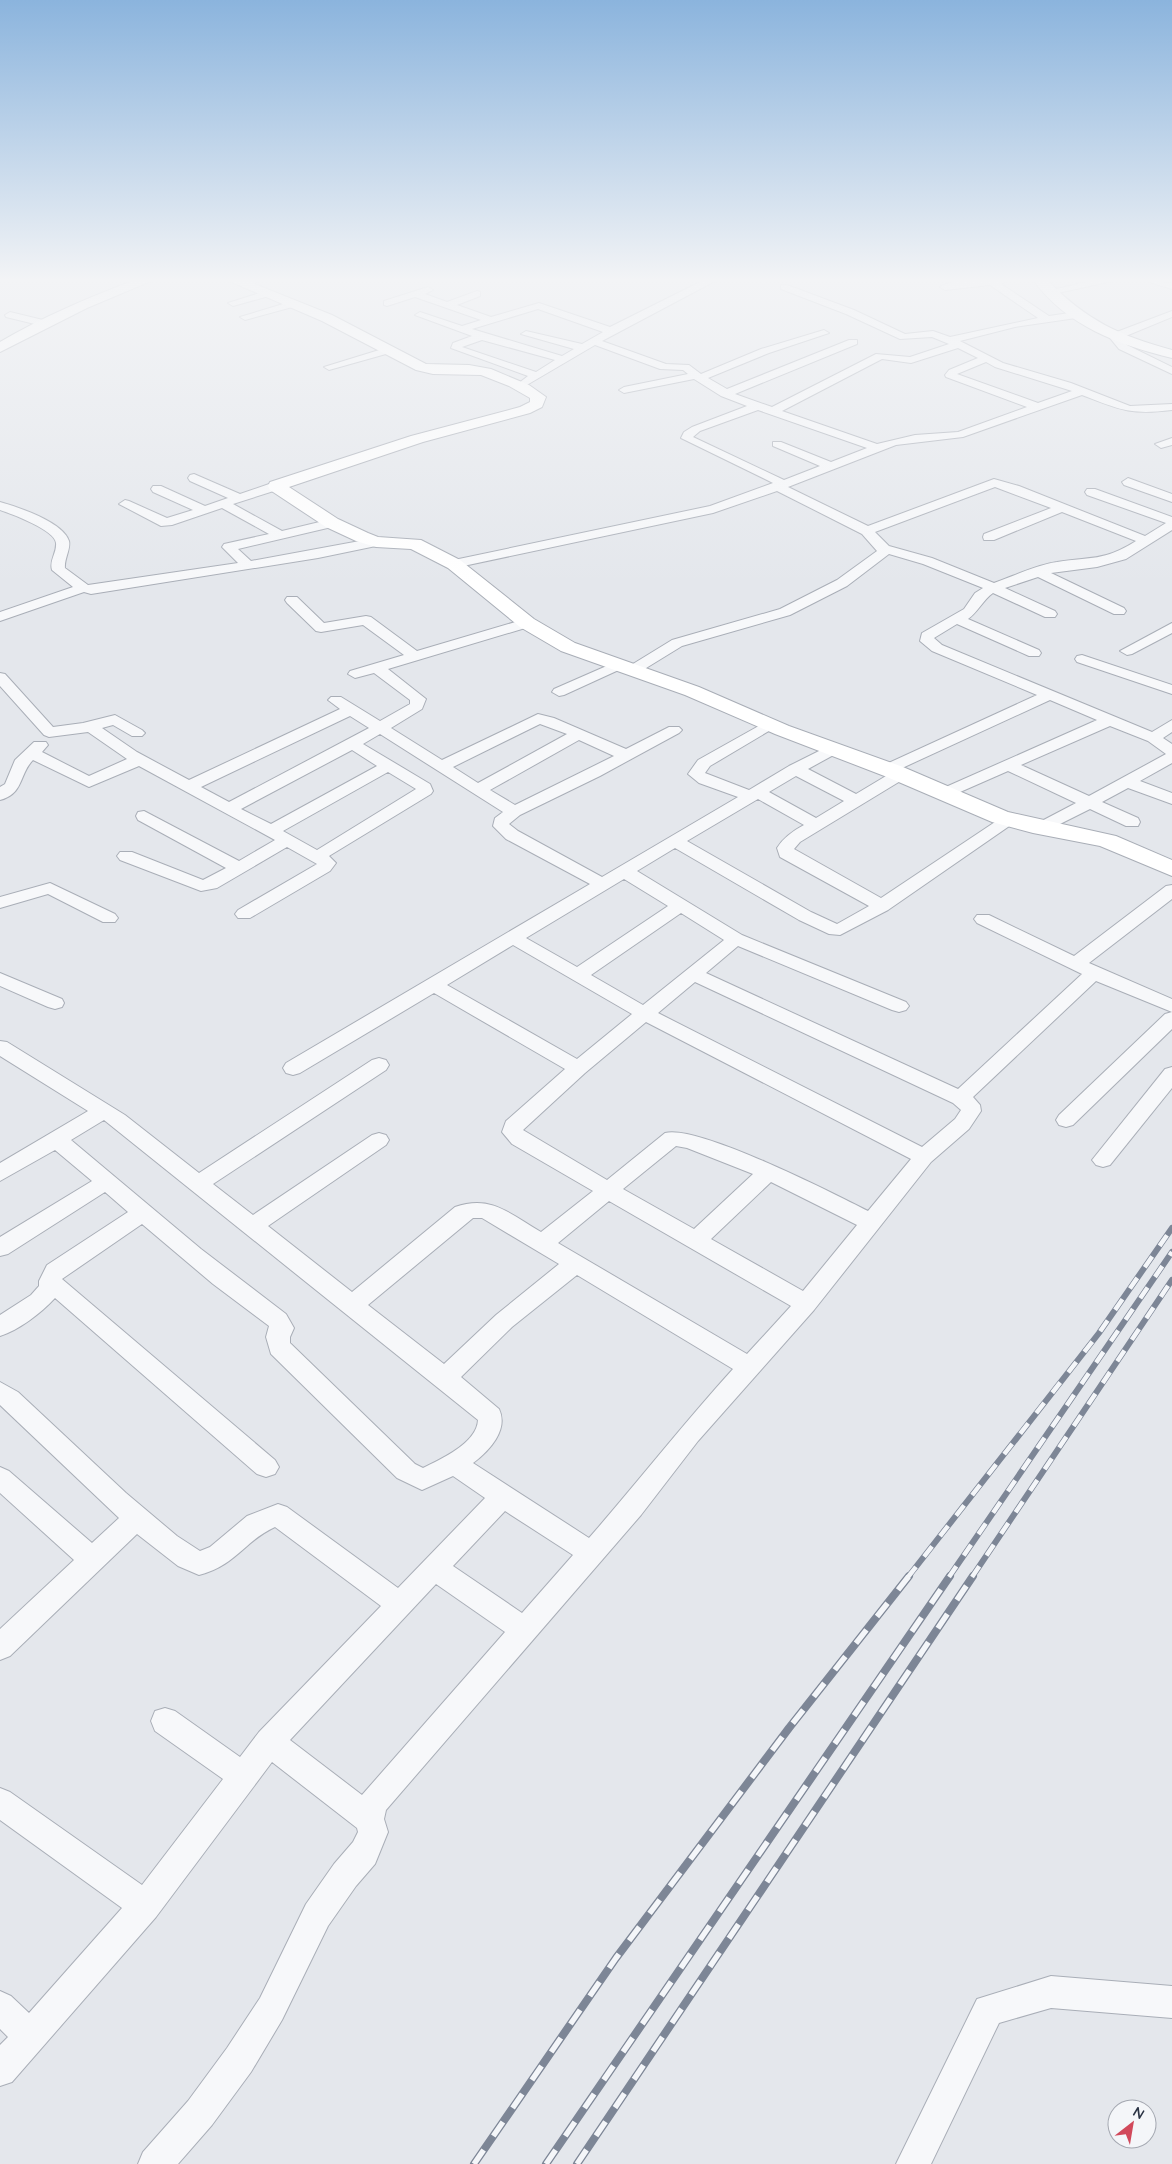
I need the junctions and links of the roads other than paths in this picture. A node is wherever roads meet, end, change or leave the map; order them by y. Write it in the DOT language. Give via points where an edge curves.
graph roads {
  1 [pos="509,382"];
  2 [pos="527,382"];
  3 [pos="670,382"];
  4 [pos="706,382"];
  5 [pos="755,382"];
  6 [pos="829,382"];
  7 [pos="967,382"];
  8 [pos="1053,382"];
  9 [pos="520,386"];
  10 [pos="624,390"];
  11 [pos="1083,391"];
  12 [pos="725,394"];
  13 [pos="758,406"];
  14 [pos="1038,407"];
  15 [pos="1172,407"];
  16 [pos="773,411"];
  17 [pos="777,444"];
  18 [pos="878,448"];
  19 [pos="831,466"];
  20 [pos="194,478"];
  21 [pos="1128,482"];
  22 [pos="781,485"];
  23 [pos="276,486"];
  24 [pos="156,489"];
  25 [pos="1091,492"];
  26 [pos="239,498"];
  27 [pos="1172,498"];
  28 [pos="125,504"];
  29 [pos="223,504"];
  30 [pos="0,506"];
  31 [pos="1062,508"];
  32 [pos="204,510"];
  33 [pos="1172,522"];
  34 [pos="332,523"];
  35 [pos="1172,525"];
  36 [pos="868,531"];
  37 [pos="280,535"];
  38 [pos="989,537"];
  39 [pos="1146,541"];
  40 [pos="376,542"];
  41 [pos="884,549"];
  42 [pos="454,564"];
  43 [pos="248,565"];
  44 [pos="1039,572"];
  45 [pos="83,588"];
  46 [pos="992,588"];
  47 [pos="292,600"];
  48 [pos="1119,611"];
  49 [pos="1050,614"];
  50 [pos="0,617"];
  51 [pos="957,619"];
  52 [pos="527,623"];
  53 [pos="1172,627"];
  54 [pos="1127,651"];
  55 [pos="1034,653"];
  56 [pos="414,656"];
  57 [pos="1082,659"];
  58 [pos="376,667"];
  59 [pos="626,668"];
  60 [pos="355,674"];
  61 [pos="0,677"];
  62 [pos="1172,690"];
  63 [pos="559,692"];
  64 [pos="1049,695"];
  65 [pos="336,700"];
  66 [pos="350,710"];
  67 [pos="1110,720"];
  68 [pos="771,725"];
  69 [pos="1172,725"];
  70 [pos="89,726"];
  71 [pos="378,729"];
  72 [pos="674,730"];
  73 [pos="51,733"];
  74 [pos="137,734"];
  75 [pos="579,734"];
  76 [pos="1154,738"];
  77 [pos="352,744"];
  78 [pos="833,749"];
  79 [pos="1172,751"];
  80 [pos="32,753"];
  81 [pos="626,755"];
  82 [pos="1172,757"];
  83 [pos="139,760"];
  84 [pos="1008,765"];
  85 [pos="388,766"];
  86 [pos="440,767"];
  87 [pos="795,769"];
  88 [pos="894,772"];
  89 [pos="1127,782"];
  90 [pos="189,786"];
  91 [pos="478,790"];
  92 [pos="944,792"];
  93 [pos="752,793"];
  94 [pos="1169,794"];
  95 [pos="0,795"];
  96 [pos="856,801"];
  97 [pos="1087,803"];
  98 [pos="230,808"];
  99 [pos="514,812"];
  100 [pos="144,816"];
  101 [pos="1010,820"];
  102 [pos="1132,822"];
  103 [pos="817,825"];
  104 [pos="1042,828"];
  105 [pos="271,831"];
  106 [pos="288,840"];
  107 [pos="675,840"];
  108 [pos="126,856"];
  109 [pos="318,856"];
  110 [pos="1170,866"];
  111 [pos="239,868"];
  112 [pos="624,871"];
  113 [pos="602,884"];
  114 [pos="1172,890"];
  115 [pos="0,903"];
  116 [pos="681,906"];
  117 [pos="882,906"];
  118 [pos="244,914"];
  119 [pos="109,918"];
  120 [pos="982,919"];
  121 [pos="512,937"];
  122 [pos="736,939"];
  123 [pos="1076,964"];
  124 [pos="1094,973"];
  125 [pos="694,974"];
  126 [pos="578,975"];
  127 [pos="0,979"];
  128 [pos="435,986"];
  129 [pos="55,1003"];
  130 [pos="899,1006"];
  131 [pos="1172,1006"];
  132 [pos="645,1014"];
  133 [pos="1172,1018"];
  134 [pos="0,1047"];
  135 [pos="379,1064"];
  136 [pos="293,1068"];
  137 [pos="578,1068"];
  138 [pos="1172,1074"];
  139 [pos="960,1098"];
  140 [pos="104,1111"];
  141 [pos="1066,1120"];
  142 [pos="56,1140"];
  143 [pos="379,1140"];
  144 [pos="924,1156"];
  145 [pos="1103,1160"];
  146 [pos="768,1172"];
  147 [pos="0,1173"];
  148 [pos="107,1181"];
  149 [pos="197,1184"];
  150 [pos="608,1191"];
  151 [pos="142,1214"];
  152 [pos="871,1222"];
  153 [pos="251,1227"];
  154 [pos="695,1241"];
  155 [pos="543,1243"];
  156 [pos="0,1248"];
  157 [pos="576,1262"];
  158 [pos="50,1280"];
  159 [pos="806,1304"];
  160 [pos="352,1305"];
  161 [pos="0,1327"];
  162 [pos="750,1367"];
  163 [pos="445,1378"];
  164 [pos="0,1392"];
  165 [pos="454,1464"];
  166 [pos="266,1467"];
  167 [pos="0,1478"];
  168 [pos="503,1496"];
  169 [pos="137,1518"];
  170 [pos="591,1553"];
  171 [pos="93,1560"];
  172 [pos="434,1568"];
  173 [pos="400,1604"];
  174 [pos="524,1630"];
  175 [pos="0,1646"];
  176 [pos="165,1721"];
  177 [pos="269,1742"];
  178 [pos="244,1776"];
  179 [pos="0,1802"];
  180 [pos="369,1819"];
  181 [pos="145,1906"];
  182 [pos="1172,2002"];
  183 [pos="0,2007"];
  184 [pos="30,2036"];
  185 [pos="0,2070"];
  186 [pos="155,2164"];
  187 [pos="913,2164"];
  1 -- 9 [label="street"];
  2 -- 9 [label="street"];
  3 -- 10 [label="street"];
  4 -- 12 [label="street"];
  5 -- 12 [label="street"];
  6 -- 16 [label="street"];
  7 -- 14 [label="street"];
  8 -- 11 [label="street"];
  9 -- 23 [label="street" via="538,397 537,404 391,447"];
  11 -- 14 [label="street"];
  11 -- 15 [label="street" via="1133,410"];
  12 -- 13 [label="street"];
  13 -- 16 [label="street"];
  13 -- 22 [label="street" via="696,429 687,438"];
  14 -- 18 [label="street" via="959,435 904,439"];
  16 -- 18 [label="street"];
  17 -- 19 [label="street"];
  18 -- 19 [label="street"];
  19 -- 22 [label="street"];
  20 -- 26 [label="street"];
  21 -- 27 [label="street"];
  22 -- 36 [label="street"];
  22 -- 42 [label="street" via="713,509"];
  23 -- 26 [label="street"];
  23 -- 34 [label="street"];
  24 -- 32 [label="street"];
  25 -- 33 [label="street"];
  26 -- 29 [label="street"];
  28 -- 32 [label="street" via="164,522"];
  29 -- 32 [label="street"];
  29 -- 37 [label="street"];
  30 -- 45 [label="street" via="23,513 59,536 62,544 57,567"];
  31 -- 36 [label="street" via="1000,484 989,484"];
  31 -- 38 [label="street"];
  31 -- 39 [label="street"];
  34 -- 37 [label="street"];
  34 -- 40 [label="street"];
  35 -- 39 [label="street"];
  36 -- 41 [label="street"];
  37 -- 43 [label="street" via="228,547"];
  39 -- 44 [label="street" via="1110,560 1058,566"];
  40 -- 42 [label="street" via="415,544"];
  40 -- 43 [label="street"];
  41 -- 46 [label="street" via="944,566"];
  41 -- 59 [label="street" via="842,583 785,612 678,642"];
  42 -- 52 [label="street"];
  43 -- 45 [label="street" via="95,590"];
  44 -- 46 [label="street"];
  44 -- 48 [label="street"];
  45 -- 50 [label="street"];
  46 -- 49 [label="street"];
  46 -- 51 [label="street" via="980,596 969,612"];
  47 -- 56 [label="street" via="321,628 366,620"];
  51 -- 55 [label="street"];
  51 -- 64 [label="street" via="931,632 927,642"];
  52 -- 56 [label="street"];
  52 -- 59 [label="street" via="568,647"];
  53 -- 54 [label="street"];
  56 -- 58 [label="street"];
  57 -- 62 [label="street"];
  58 -- 60 [label="street"];
  58 -- 71 [label="street" via="419,702 412,710"];
  59 -- 63 [label="street"];
  59 -- 68 [label="street" via="692,691"];
  61 -- 73 [label="street"];
  64 -- 67 [label="street"];
  64 -- 88 [label="street"];
  65 -- 66 [label="street"];
  66 -- 71 [label="street"];
  66 -- 90 [label="street"];
  67 -- 76 [label="street"];
  67 -- 84 [label="street"];
  68 -- 78 [label="street"];
  68 -- 93 [label="street" via="704,763 696,774 705,780"];
  69 -- 76 [label="street"];
  70 -- 73 [label="street"];
  70 -- 74 [label="street" via="114,720"];
  70 -- 83 [label="street"];
  71 -- 77 [label="street"];
  71 -- 86 [label="street"];
  72 -- 81 [label="street"];
  73 -- 80 [label="street"];
  75 -- 81 [label="street"];
  75 -- 86 [label="street" via="538,719"];
  75 -- 91 [label="street"];
  76 -- 79 [label="street"];
  77 -- 85 [label="street"];
  77 -- 98 [label="street"];
  78 -- 87 [label="street"];
  78 -- 88 [label="street"];
  80 -- 83 [label="street" via="89,782"];
  80 -- 95 [label="street" via="21,763 12,786"];
  81 -- 99 [label="street"];
  82 -- 89 [label="street"];
  83 -- 90 [label="street"];
  84 -- 92 [label="street"];
  84 -- 97 [label="street"];
  85 -- 105 [label="street"];
  85 -- 109 [label="street" via="424,787 425,791"];
  86 -- 91 [label="street"];
  87 -- 93 [label="street"];
  87 -- 96 [label="street"];
  88 -- 92 [label="street"];
  88 -- 96 [label="street"];
  89 -- 94 [label="street"];
  89 -- 97 [label="street"];
  90 -- 98 [label="street"];
  91 -- 99 [label="street"];
  92 -- 101 [label="street"];
  93 -- 103 [label="street"];
  93 -- 107 [label="street"];
  96 -- 103 [label="street"];
  97 -- 102 [label="street"];
  97 -- 104 [label="street"];
  98 -- 105 [label="street"];
  99 -- 113 [label="street" via="501,822 501,826"];
  100 -- 111 [label="street"];
  101 -- 104 [label="street"];
  101 -- 117 [label="street"];
  103 -- 117 [label="street" via="794,838 785,848 786,853"];
  104 -- 110 [label="street" via="1108,841"];
  105 -- 106 [label="street"];
  106 -- 109 [label="street"];
  106 -- 111 [label="street"];
  107 -- 112 [label="street"];
  107 -- 117 [label="street" via="829,929 840,930"];
  108 -- 111 [label="street" via="202,886 212,884"];
  109 -- 118 [label="street" via="327,863 324,867"];
  112 -- 113 [label="street"];
  112 -- 116 [label="street"];
  113 -- 121 [label="street"];
  114 -- 123 [label="street"];
  115 -- 119 [label="street" via="50,888"];
  116 -- 122 [label="street"];
  116 -- 126 [label="street"];
  120 -- 123 [label="street"];
  121 -- 126 [label="street"];
  121 -- 128 [label="street"];
  122 -- 125 [label="street"];
  122 -- 130 [label="street"];
  123 -- 124 [label="street"];
  124 -- 131 [label="street"];
  124 -- 139 [label="street"];
  125 -- 132 [label="street"];
  125 -- 139 [label="street"];
  126 -- 132 [label="street"];
  127 -- 129 [label="street"];
  128 -- 136 [label="street"];
  128 -- 137 [label="street"];
  132 -- 137 [label="street"];
  132 -- 144 [label="street"];
  133 -- 141 [label="street"];
  134 -- 140 [label="street"];
  135 -- 149 [label="street"];
  137 -- 150 [label="street" via="513,1126 512,1132"];
  138 -- 145 [label="street"];
  139 -- 144 [label="street" via="970,1105 971,1112 962,1124"];
  140 -- 142 [label="street"];
  140 -- 149 [label="street"];
  142 -- 147 [label="street"];
  142 -- 148 [label="street"];
  143 -- 153 [label="street"];
  144 -- 152 [label="street"];
  146 -- 150 [label="street" via="691,1141 672,1138"];
  146 -- 152 [label="street"];
  146 -- 154 [label="street"];
  148 -- 151 [label="street"];
  148 -- 156 [label="street"];
  149 -- 153 [label="street"];
  150 -- 154 [label="street"];
  150 -- 155 [label="street"];
  151 -- 158 [label="street" via="70,1260 55,1271"];
  151 -- 165 [label="street" via="278,1320 282,1328 278,1337 279,1347 406,1471 422,1479"];
  152 -- 159 [label="street"];
  153 -- 160 [label="street"];
  154 -- 159 [label="street"];
  155 -- 157 [label="street"];
  155 -- 160 [label="street" via="486,1210 471,1210 463,1213"];
  157 -- 162 [label="street"];
  157 -- 163 [label="street" via="504,1321"];
  158 -- 161 [label="street" via="50,1288 39,1300"];
  158 -- 166 [label="street"];
  159 -- 162 [label="street"];
  160 -- 163 [label="street"];
  162 -- 170 [label="street"];
  163 -- 165 [label="street" via="490,1416 492,1425 487,1436"];
  164 -- 169 [label="street"];
  165 -- 168 [label="street"];
  167 -- 171 [label="street"];
  168 -- 170 [label="street"];
  168 -- 172 [label="street"];
  169 -- 171 [label="street"];
  169 -- 173 [label="street" via="196,1563 211,1561 265,1516 278,1515"];
  170 -- 174 [label="street"];
  171 -- 175 [label="street"];
  172 -- 173 [label="street"];
  172 -- 174 [label="street"];
  173 -- 177 [label="street"];
  174 -- 180 [label="street" via="386,1787 374,1802"];
  176 -- 178 [label="street"];
  177 -- 178 [label="street"];
  177 -- 180 [label="street"];
  178 -- 181 [label="street"];
  179 -- 181 [label="street"];
  180 -- 186 [label="street" via="373,1832 364,1853 317,1915 271,2009 200,2113"];
  181 -- 184 [label="street"];
  182 -- 187 [label="street" via="1051,1992 988,2010"];
  183 -- 184 [label="street"];
  184 -- 185 [label="street"];
}
